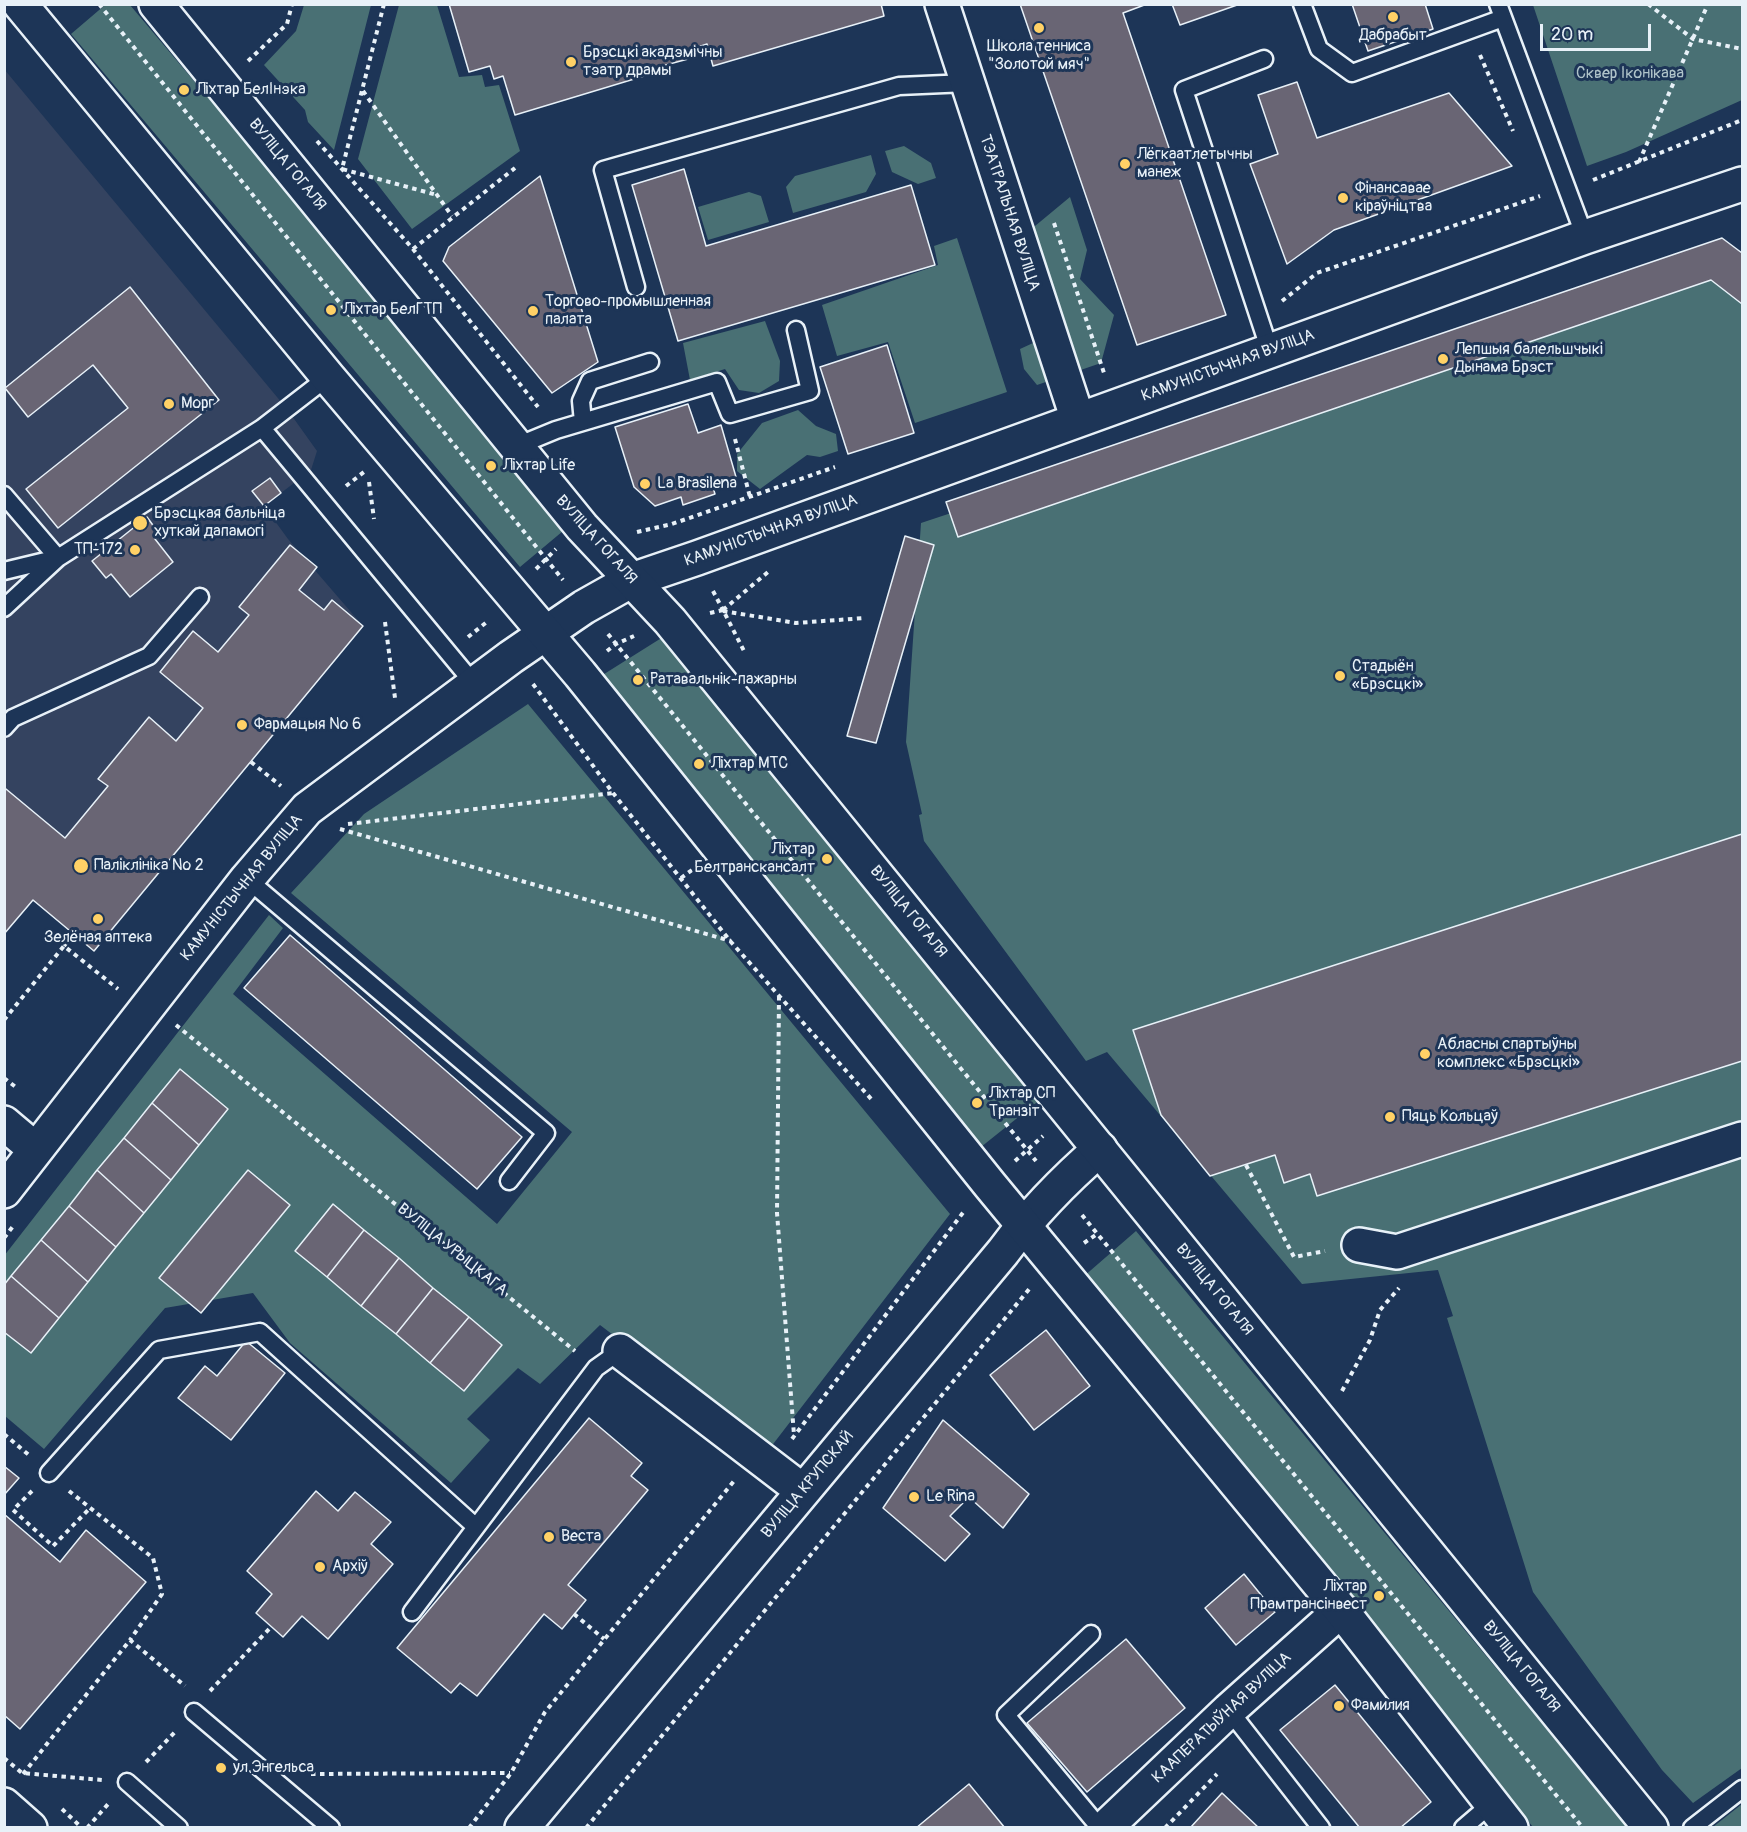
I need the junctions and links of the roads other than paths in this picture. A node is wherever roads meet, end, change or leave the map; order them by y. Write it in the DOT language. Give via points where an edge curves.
graph roads {
  1 [pos="20,4"];
  2 [pos="156,4"];
  3 [pos="942,4"];
  4 [pos="1302,4"];
  5 [pos="1501,11"];
  6 [pos="1264,59"];
  7 [pos="967,83"];
  8 [pos="1743,184"];
  9 [pos="1585,237"];
  10 [pos="636,287"];
  11 [pos="796,330"];
  12 [pos="1270,351"];
  13 [pos="650,362"];
  14 [pos="328,377"];
  15 [pos="1078,420"];
  16 [pos="583,422"];
  17 [pos="262,428"];
  18 [pos="517,446"];
  19 [pos="4,495"];
  20 [pos="58,558"];
  21 [pos="4,571"];
  22 [pos="632,580"];
  23 [pos="200,597"];
  24 [pos="4,608"];
  25 [pos="545,633"];
  26 [pos="475,685"];
  27 [pos="4,728"];
  28 [pos="247,879"];
  29 [pos="4,1124"];
  30 [pos="1743,1138"];
  31 [pos="1100,1149"];
  32 [pos="36,1150"];
  33 [pos="508,1181"];
  34 [pos="12,1205"];
  35 [pos="1024,1223"];
  36 [pos="1359,1245"];
  37 [pos="608,1360"];
  38 [pos="50,1473"];
  39 [pos="803,1491"];
  40 [pos="476,1527"];
  41 [pos="1341,1610"];
  42 [pos="412,1612"];
  43 [pos="1092,1634"];
  44 [pos="198,1706"];
  45 [pos="1228,1710"];
  46 [pos="127,1782"];
  47 [pos="1743,1789"];
  48 [pos="4,1805"];
  49 [pos="1501,1816"];
  50 [pos="30,1827"];
  51 [pos="178,1827"];
  52 [pos="332,1827"];
  53 [pos="522,1827"];
  54 [pos="1100,1827"];
  55 [pos="1105,1827"];
  56 [pos="1321,1827"];
  57 [pos="1463,1827"];
  58 [pos="1651,1827"];
  59 [pos="1692,1827"];
  1 -- 14 [label="main road"];
  2 -- 18 [label="main road, ВУЛІЦА ГОГАЛЯ"];
  3 -- 7 [label="main road, ТЭАТРАЛЬНАЯ ВУЛІЦА"];
  4 -- 5 [label="lane" via="1319,49 1352,73 1469,31"];
  5 -- 9 [label="lane"];
  6 -- 12 [label="lane" via="1184,90"];
  7 -- 10 [label="lane" via="899,86 603,170"];
  7 -- 15 [label="main road, ТЭАТРАЛЬНАЯ ВУЛІЦА"];
  8 -- 9 [label="main road, КАМУНІСТЫЧНАЯ ВУЛІЦА"];
  9 -- 12 [label="main road, КАМУНІСТЫЧНАЯ ВУЛІЦА"];
  11 -- 16 [label="lane" via="810,391 730,414 717,382"];
  12 -- 15 [label="main road, КАМУНІСТЫЧНАЯ ВУЛІЦА"];
  13 -- 16 [label="lane" via="590,381 581,401"];
  14 -- 17 [label="lane"];
  14 -- 25 [label="main road"];
  15 -- 22 [label="main road, КАМУНІСТЫЧНАЯ ВУЛІЦА"];
  16 -- 18 [label="lane"];
  17 -- 20 [label="lane"];
  17 -- 26 [label="lane"];
  18 -- 22 [label="main road, ВУЛІЦА ГОГАЛЯ" via="582,527"];
  19 -- 20 [label="lane"];
  20 -- 21 [label="lane"];
  20 -- 24 [label="lane"];
  22 -- 25 [label="main road, КАМУНІСТЫЧНАЯ ВУЛІЦА"];
  22 -- 31 [label="main road, ВУЛІЦА ГОГАЛЯ" via="670,621"];
  23 -- 27 [label="lane" via="149,656 13,718"];
  25 -- 26 [label="main road, КАМУНІСТЫЧНАЯ ВУЛІЦА"];
  25 -- 35 [label="main road" via="721,846 979,1196"];
  26 -- 28 [label="main road, КАМУНІСТЫЧНАЯ ВУЛІЦА" via="307,808"];
  28 -- 32 [label="main road, КАМУНІСТЫЧНАЯ ВУЛІЦА"];
  28 -- 33 [label="lane" via="546,1133"];
  29 -- 32 [label="main road"];
  30 -- 36 [label="main road" via="1397,1252"];
  31 -- 35 [label="main road, ВУЛІЦА КРУПСКАЙ"];
  31 -- 58 [label="main road, ВУЛІЦА ГОГАЛЯ"];
  32 -- 34 [label="main road, КАМУНІСТЫЧНАЯ ВУЛІЦА"];
  35 -- 39 [label="main road, ВУЛІЦА КРУПСКАЙ"];
  35 -- 41 [label="main road"];
  37 -- 39 [label="main road"];
  37 -- 40 [label="lane"];
  38 -- 40 [label="lane" via="159,1350 260,1332"];
  39 -- 53 [label="main road, ВУЛІЦА КРУПСКАЙ"];
  40 -- 42 [label="lane"];
  41 -- 45 [label="main road, КААПЕРАТЫЎНАЯ ВУЛІЦА"];
  41 -- 49 [label="main road"];
  43 -- 54 [label="lane" via="1006,1715"];
  44 -- 52 [label="lane"];
  45 -- 55 [label="main road, КААПЕРАТЫЎНАЯ ВУЛІЦА"];
  45 -- 56 [label="lane"];
  46 -- 51 [label="lane"];
  47 -- 59 [label="lane"];
  48 -- 50 [label="main road"];
  49 -- 57 [label="lane"];
}
